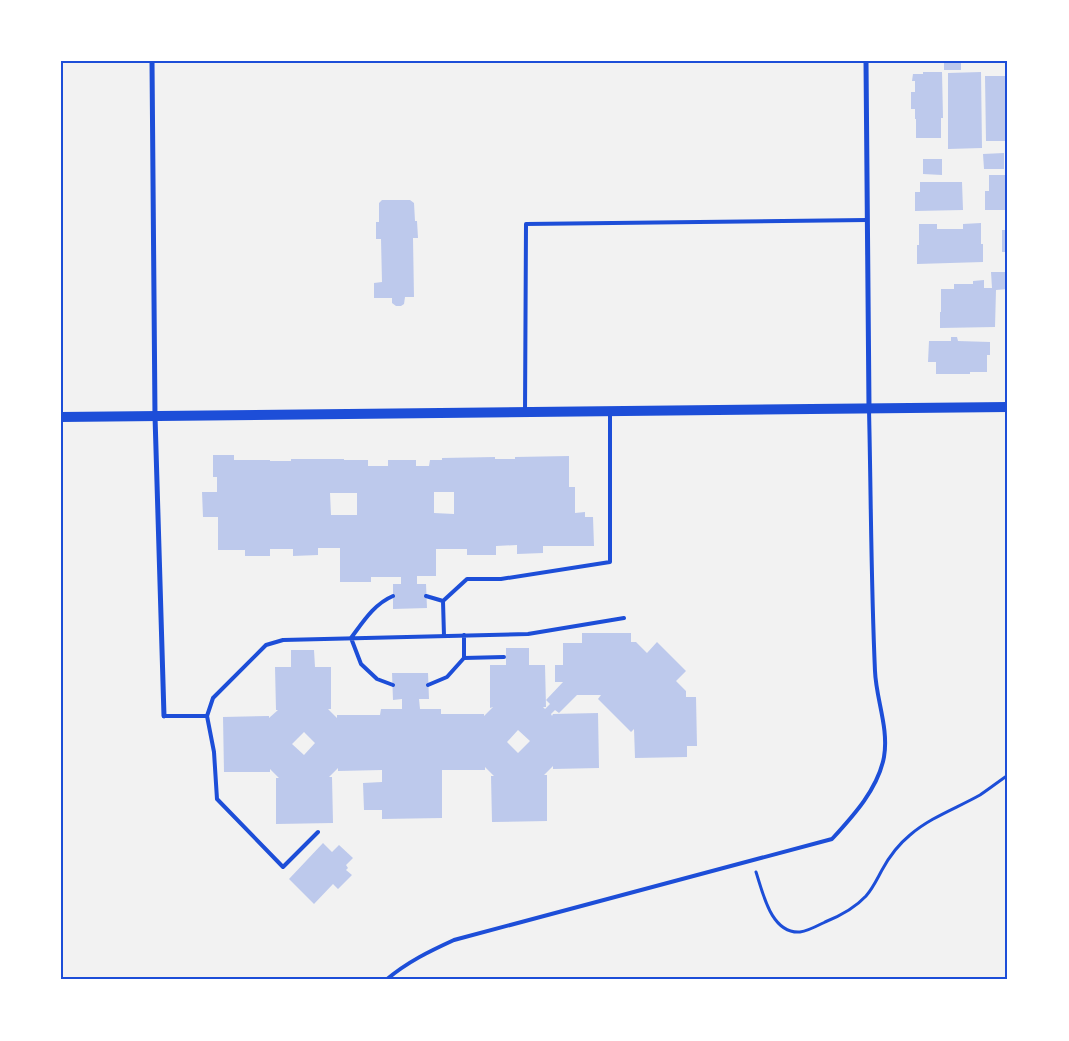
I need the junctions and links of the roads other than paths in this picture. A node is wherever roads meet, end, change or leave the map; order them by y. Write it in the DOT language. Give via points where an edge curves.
graph roads {
  1 [pos="152,61"];
  2 [pos="866,61"];
  3 [pos="867,220"];
  4 [pos="1008,407"];
  5 [pos="869,409"];
  6 [pos="610,411"];
  7 [pos="525,412"];
  8 [pos="155,416"];
  9 [pos="61,417"];
  10 [pos="393,596"];
  11 [pos="426,596"];
  12 [pos="443,601"];
  13 [pos="624,618"];
  14 [pos="464,635"];
  15 [pos="444,636"];
  16 [pos="351,638"];
  17 [pos="504,657"];
  18 [pos="464,658"];
  19 [pos="392,685"];
  20 [pos="428,685"];
  21 [pos="164,716"];
  22 [pos="207,716"];
  23 [pos="318,832"];
  24 [pos="386,980"];
  1 -- 8 [label="street"];
  2 -- 3 [label="street"];
  3 -- 5 [label="street"];
  3 -- 7 [label="lane" via="526,224"];
  4 -- 5 [label="main road"];
  5 -- 6 [label="main road"];
  5 -- 24 [label="lane" via="875,673 886,741 880,771 855,814 832,839 454,940 399,968"];
  6 -- 7 [label="main road"];
  6 -- 12 [label="lane" via="610,562 501,579 467,580"];
  7 -- 8 [label="main road"];
  8 -- 9 [label="main road"];
  8 -- 21 [label="street"];
  10 -- 16 [label="lane" via="371,611"];
  11 -- 12 [label="lane"];
  12 -- 15 [label="lane"];
  13 -- 14 [label="lane" via="528,634"];
  14 -- 15 [label="lane"];
  14 -- 18 [label="lane"];
  15 -- 16 [label="lane"];
  16 -- 19 [label="lane" via="361,664 378,680"];
  16 -- 22 [label="lane" via="283,640 266,645 213,698"];
  17 -- 18 [label="lane"];
  18 -- 20 [label="lane" via="447,677"];
  21 -- 22 [label="lane"];
  22 -- 23 [label="lane" via="214,752 217,799 283,867"];
}
